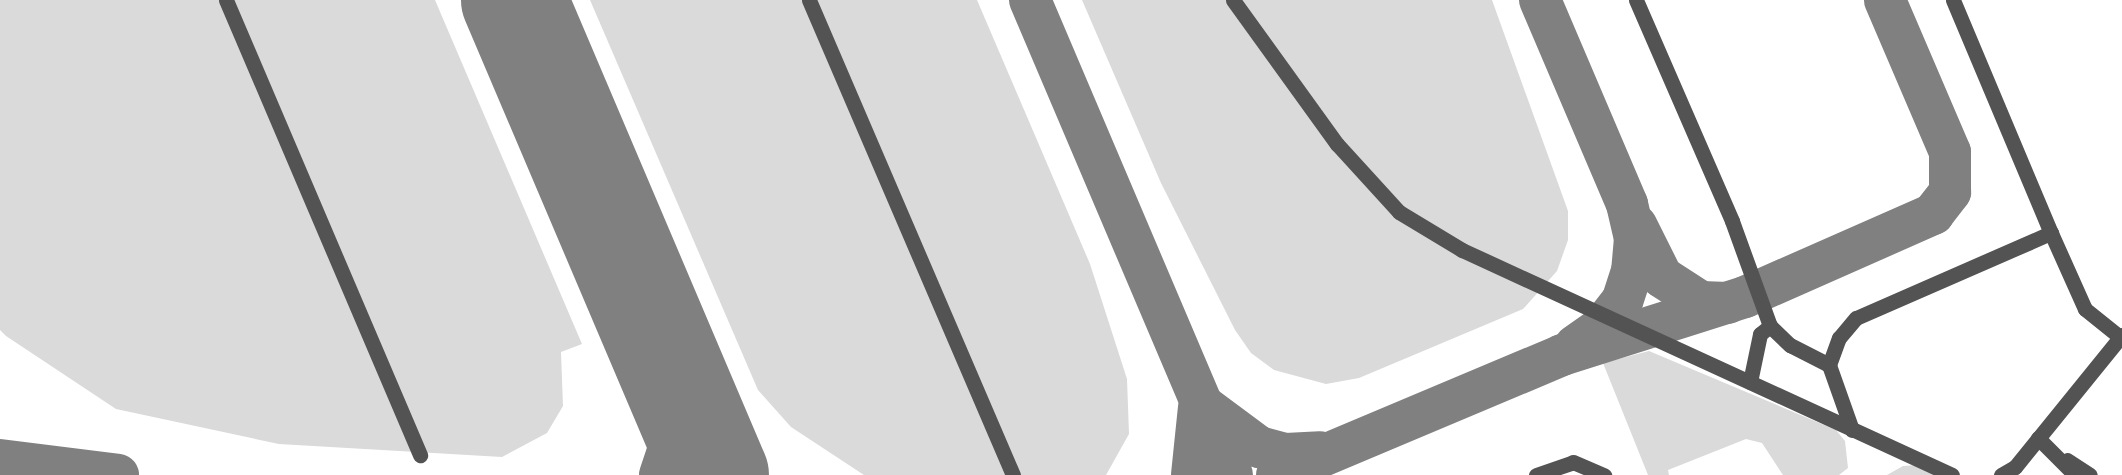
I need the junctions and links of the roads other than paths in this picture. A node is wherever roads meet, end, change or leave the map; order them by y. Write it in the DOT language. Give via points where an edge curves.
graph roads {
  1 [pos="226,0"];
  2 [pos="809,0"];
  3 [pos="1233,0"];
  4 [pos="1636,0"];
  5 [pos="1953,0"];
  6 [pos="2051,233"];
  7 [pos="1770,326"];
  8 [pos="2121,336"];
  9 [pos="1829,364"];
  10 [pos="1750,382"];
  11 [pos="1852,430"];
  12 [pos="2038,438"];
  13 [pos="2058,454"];
  14 [pos="420,455"];
  15 [pos="2009,473"];
  16 [pos="1013,475"];
  17 [pos="1536,475"];
  18 [pos="1604,475"];
  19 [pos="1952,475"];
  20 [pos="2075,475"];
  21 [pos="2090,475"];
  1 -- 14 [label="lane"];
  2 -- 16 [label="lane"];
  3 -- 10 [label="lane" via="1337,144 1399,212 1462,250"];
  4 -- 7 [label="lane" via="1732,221"];
  5 -- 6 [label="lane"];
  6 -- 8 [label="lane" via="2085,309"];
  6 -- 9 [label="lane" via="1856,318 1839,338"];
  7 -- 9 [label="lane" via="1790,345"];
  7 -- 10 [label="lane" via="1760,334"];
  8 -- 12 [label="lane"];
  9 -- 11 [label="lane"];
  10 -- 11 [label="lane"];
  11 -- 19 [label="lane"];
  12 -- 13 [label="lane"];
  12 -- 15 [label="lane"];
  13 -- 20 [label="lane"];
  13 -- 21 [label="lane"];
  17 -- 18 [label="lane" via="1573,462"];
}
